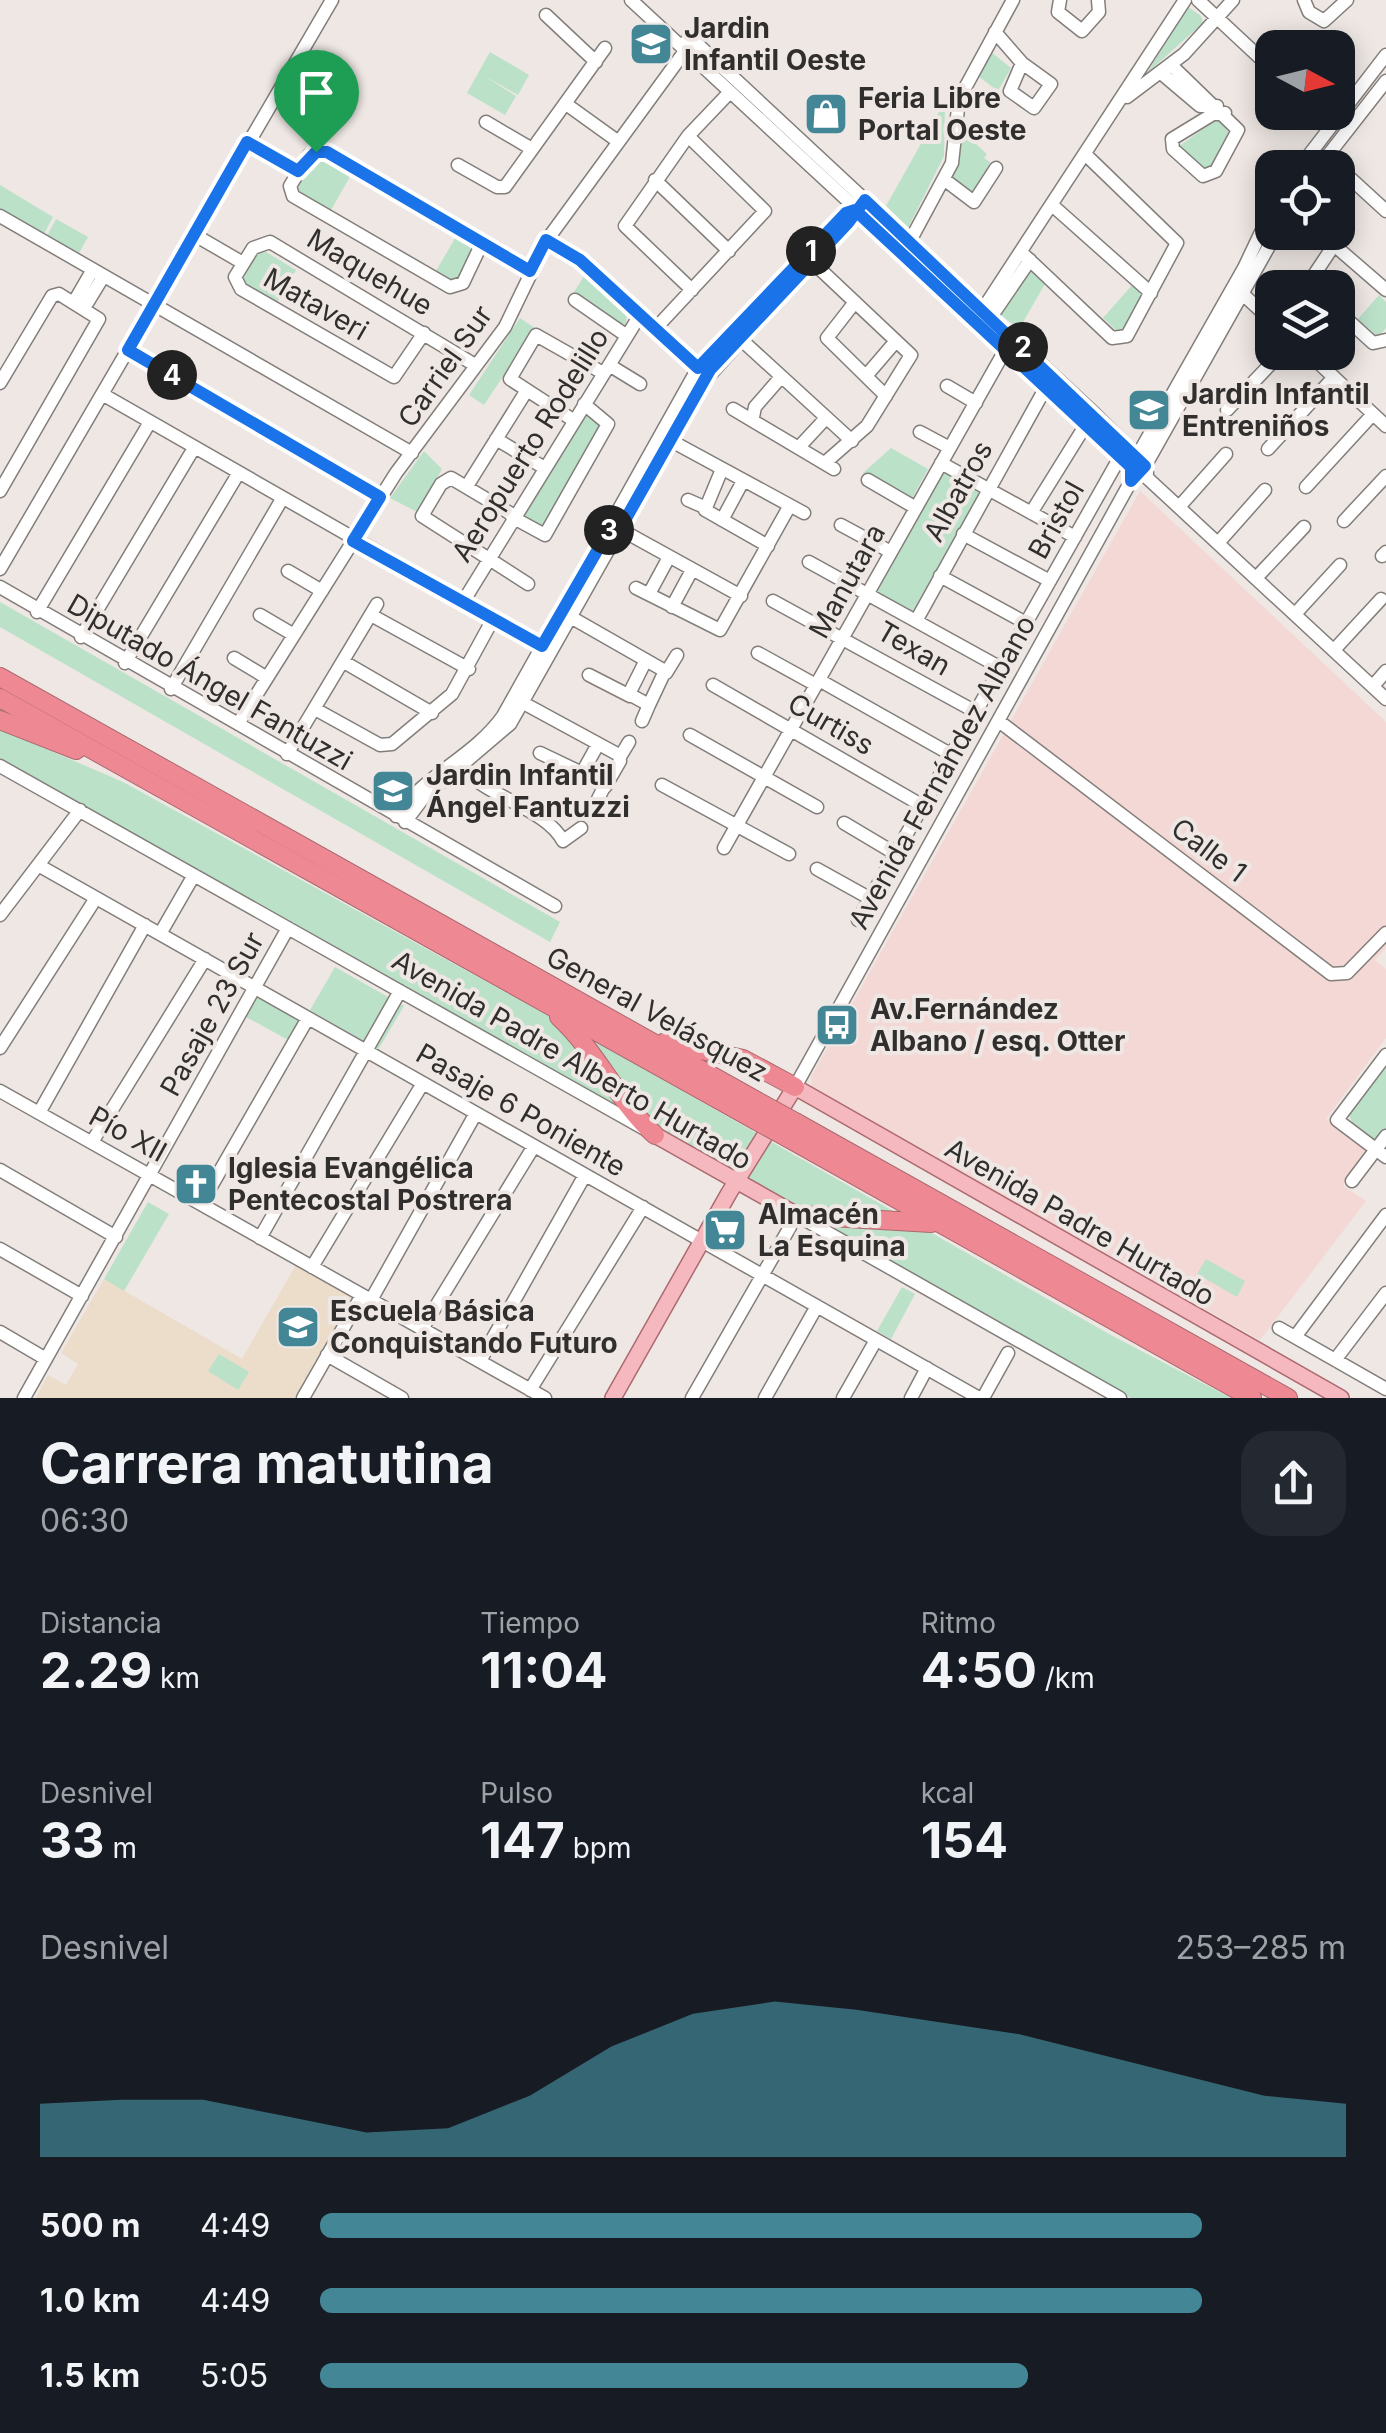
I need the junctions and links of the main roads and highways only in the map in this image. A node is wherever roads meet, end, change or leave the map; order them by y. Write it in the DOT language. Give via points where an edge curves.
graph roads {
  1 [pos="2,683"];
  2 [pos="0,720"];
  3 [pos="136,774"];
  4 [pos="532,994"];
  5 [pos="627,1028"];
  6 [pos="795,1087"];
  7 [pos="759,1112"];
  8 [pos="792,1131"];
  9 [pos="654,1134"];
  10 [pos="737,1182"];
  11 [pos="794,1221"];
  12 [pos="952,1230"];
  13 [pos="613,1398"];
  14 [pos="1252,1398"];
  15 [pos="1288,1398"];
  16 [pos="1341,1398"];
  1 -- 3 [label="highway, General Velásquez"];
  1 -- 5 [label="highway, General Velásquez"];
  2 -- 3 [label="highway"];
  3 -- 4 [label="highway, General Velásquez"];
  4 -- 7 [label="highway, General Velásquez"];
  4 -- 9 [label="highway" via="589,1046"];
  5 -- 6 [label="highway" via="743,1060"];
  5 -- 7 [label="highway, General Velásquez"];
  6 -- 10 [label="main road"];
  6 -- 16 [label="main road, Avenida Padre Hurtado"];
  7 -- 8 [label="highway, General Velásquez, bridge"];
  8 -- 12 [label="highway, General Velásquez"];
  8 -- 15 [label="highway, General Velásquez"];
  9 -- 10 [label="main road, Avenida Padre Alberto Hurtado"];
  10 -- 11 [label="main road, Avenida Padre Alberto Hurtado"];
  10 -- 13 [label="main road"];
  11 -- 12 [label="highway" via="906,1219"];
  12 -- 14 [label="highway, General Velásquez"];
}
